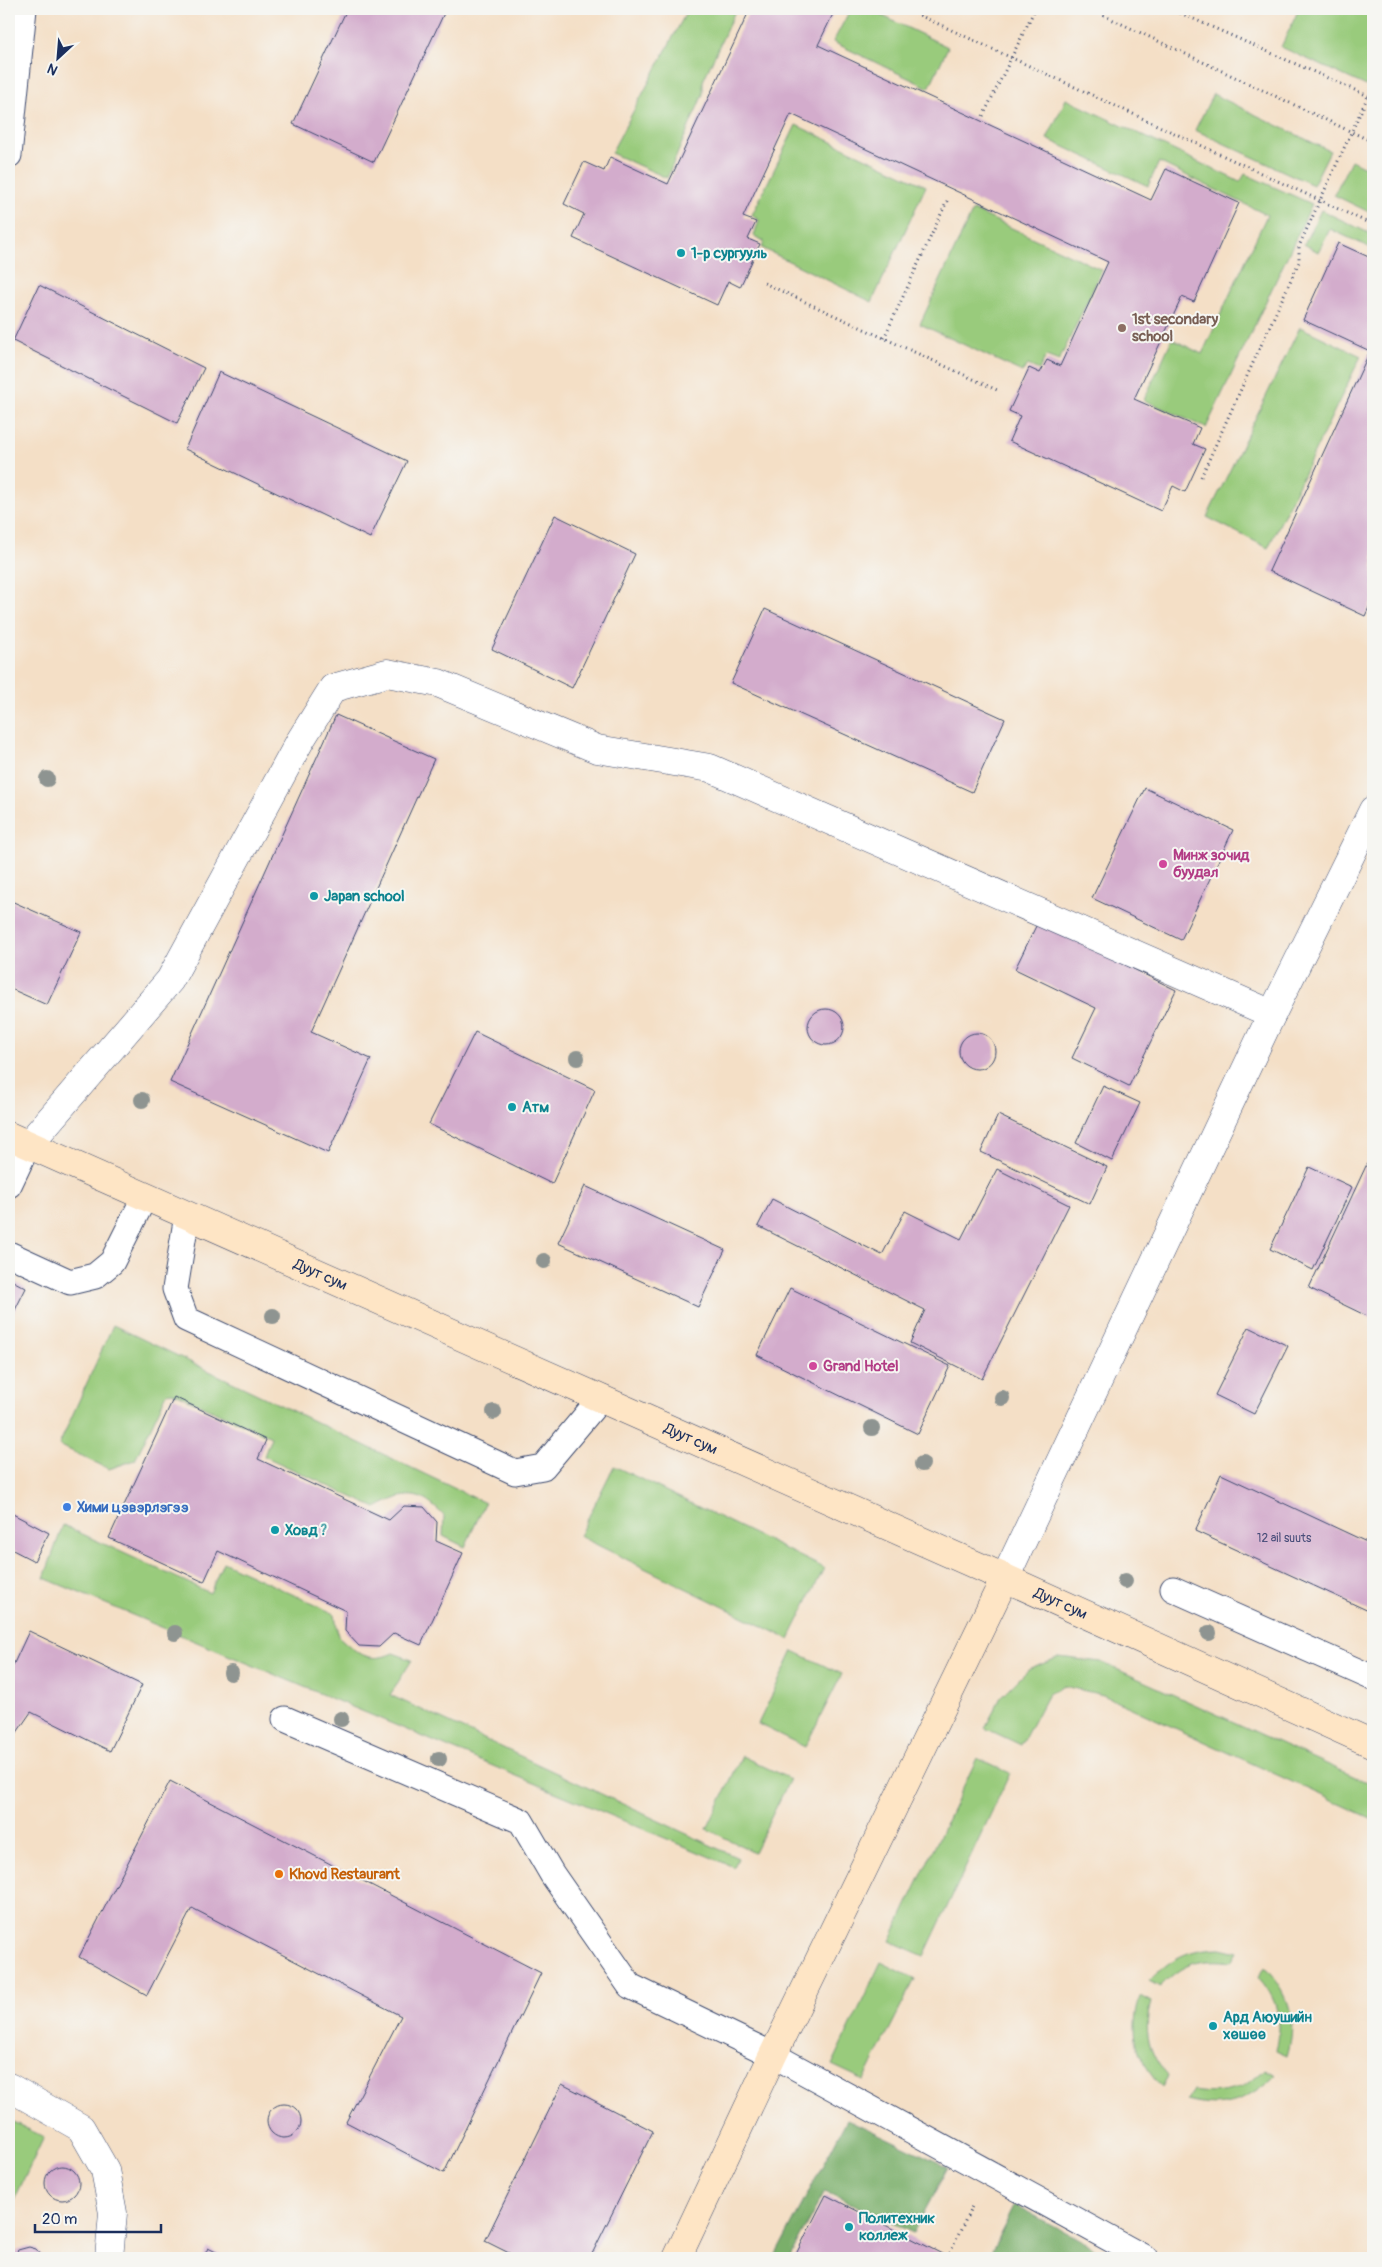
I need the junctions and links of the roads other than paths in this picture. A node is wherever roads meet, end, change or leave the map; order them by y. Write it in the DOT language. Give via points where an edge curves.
graph roads {
  1 [pos="24,9"];
  2 [pos="9,155"];
  3 [pos="1373,810"];
  4 [pos="1272,1014"];
  5 [pos="18,1140"];
  6 [pos="9,1185"];
  7 [pos="145,1196"];
  8 [pos="187,1215"];
  9 [pos="9,1254"];
  10 [pos="601,1398"];
  11 [pos="1005,1578"];
  12 [pos="1173,1589"];
  13 [pos="1373,1678"];
  14 [pos="285,1719"];
  15 [pos="1373,1744"];
  16 [pos="773,2055"];
  17 [pos="9,2087"];
  18 [pos="1138,2257"];
  19 [pos="109,2258"];
  20 [pos="677,2258"];
  1 -- 2 [label="lane"];
  3 -- 4 [label="street"];
  4 -- 5 [label="street" via="710,768 598,749 438,684 387,673 333,688 300,741 170,980"];
  4 -- 11 [label="street"];
  5 -- 6 [label="lane"];
  5 -- 7 [label="main road, Дуут сум"];
  7 -- 8 [label="main road, Дуут сум"];
  7 -- 9 [label="lane" via="112,1262 96,1276 70,1282"];
  8 -- 10 [label="main road, Дуут сум"];
  8 -- 10 [label="lane" via="175,1289 186,1320 514,1472 543,1466"];
  10 -- 11 [label="main road, Дуут сум"];
  11 -- 15 [label="main road, Дуут сум"];
  11 -- 16 [label="main road"];
  12 -- 13 [label="lane"];
  14 -- 16 [label="lane" via="521,1821 552,1874 630,1986"];
  16 -- 18 [label="lane"];
  16 -- 20 [label="main road"];
  17 -- 19 [label="street" via="81,2128 104,2170 113,2213"];
}
